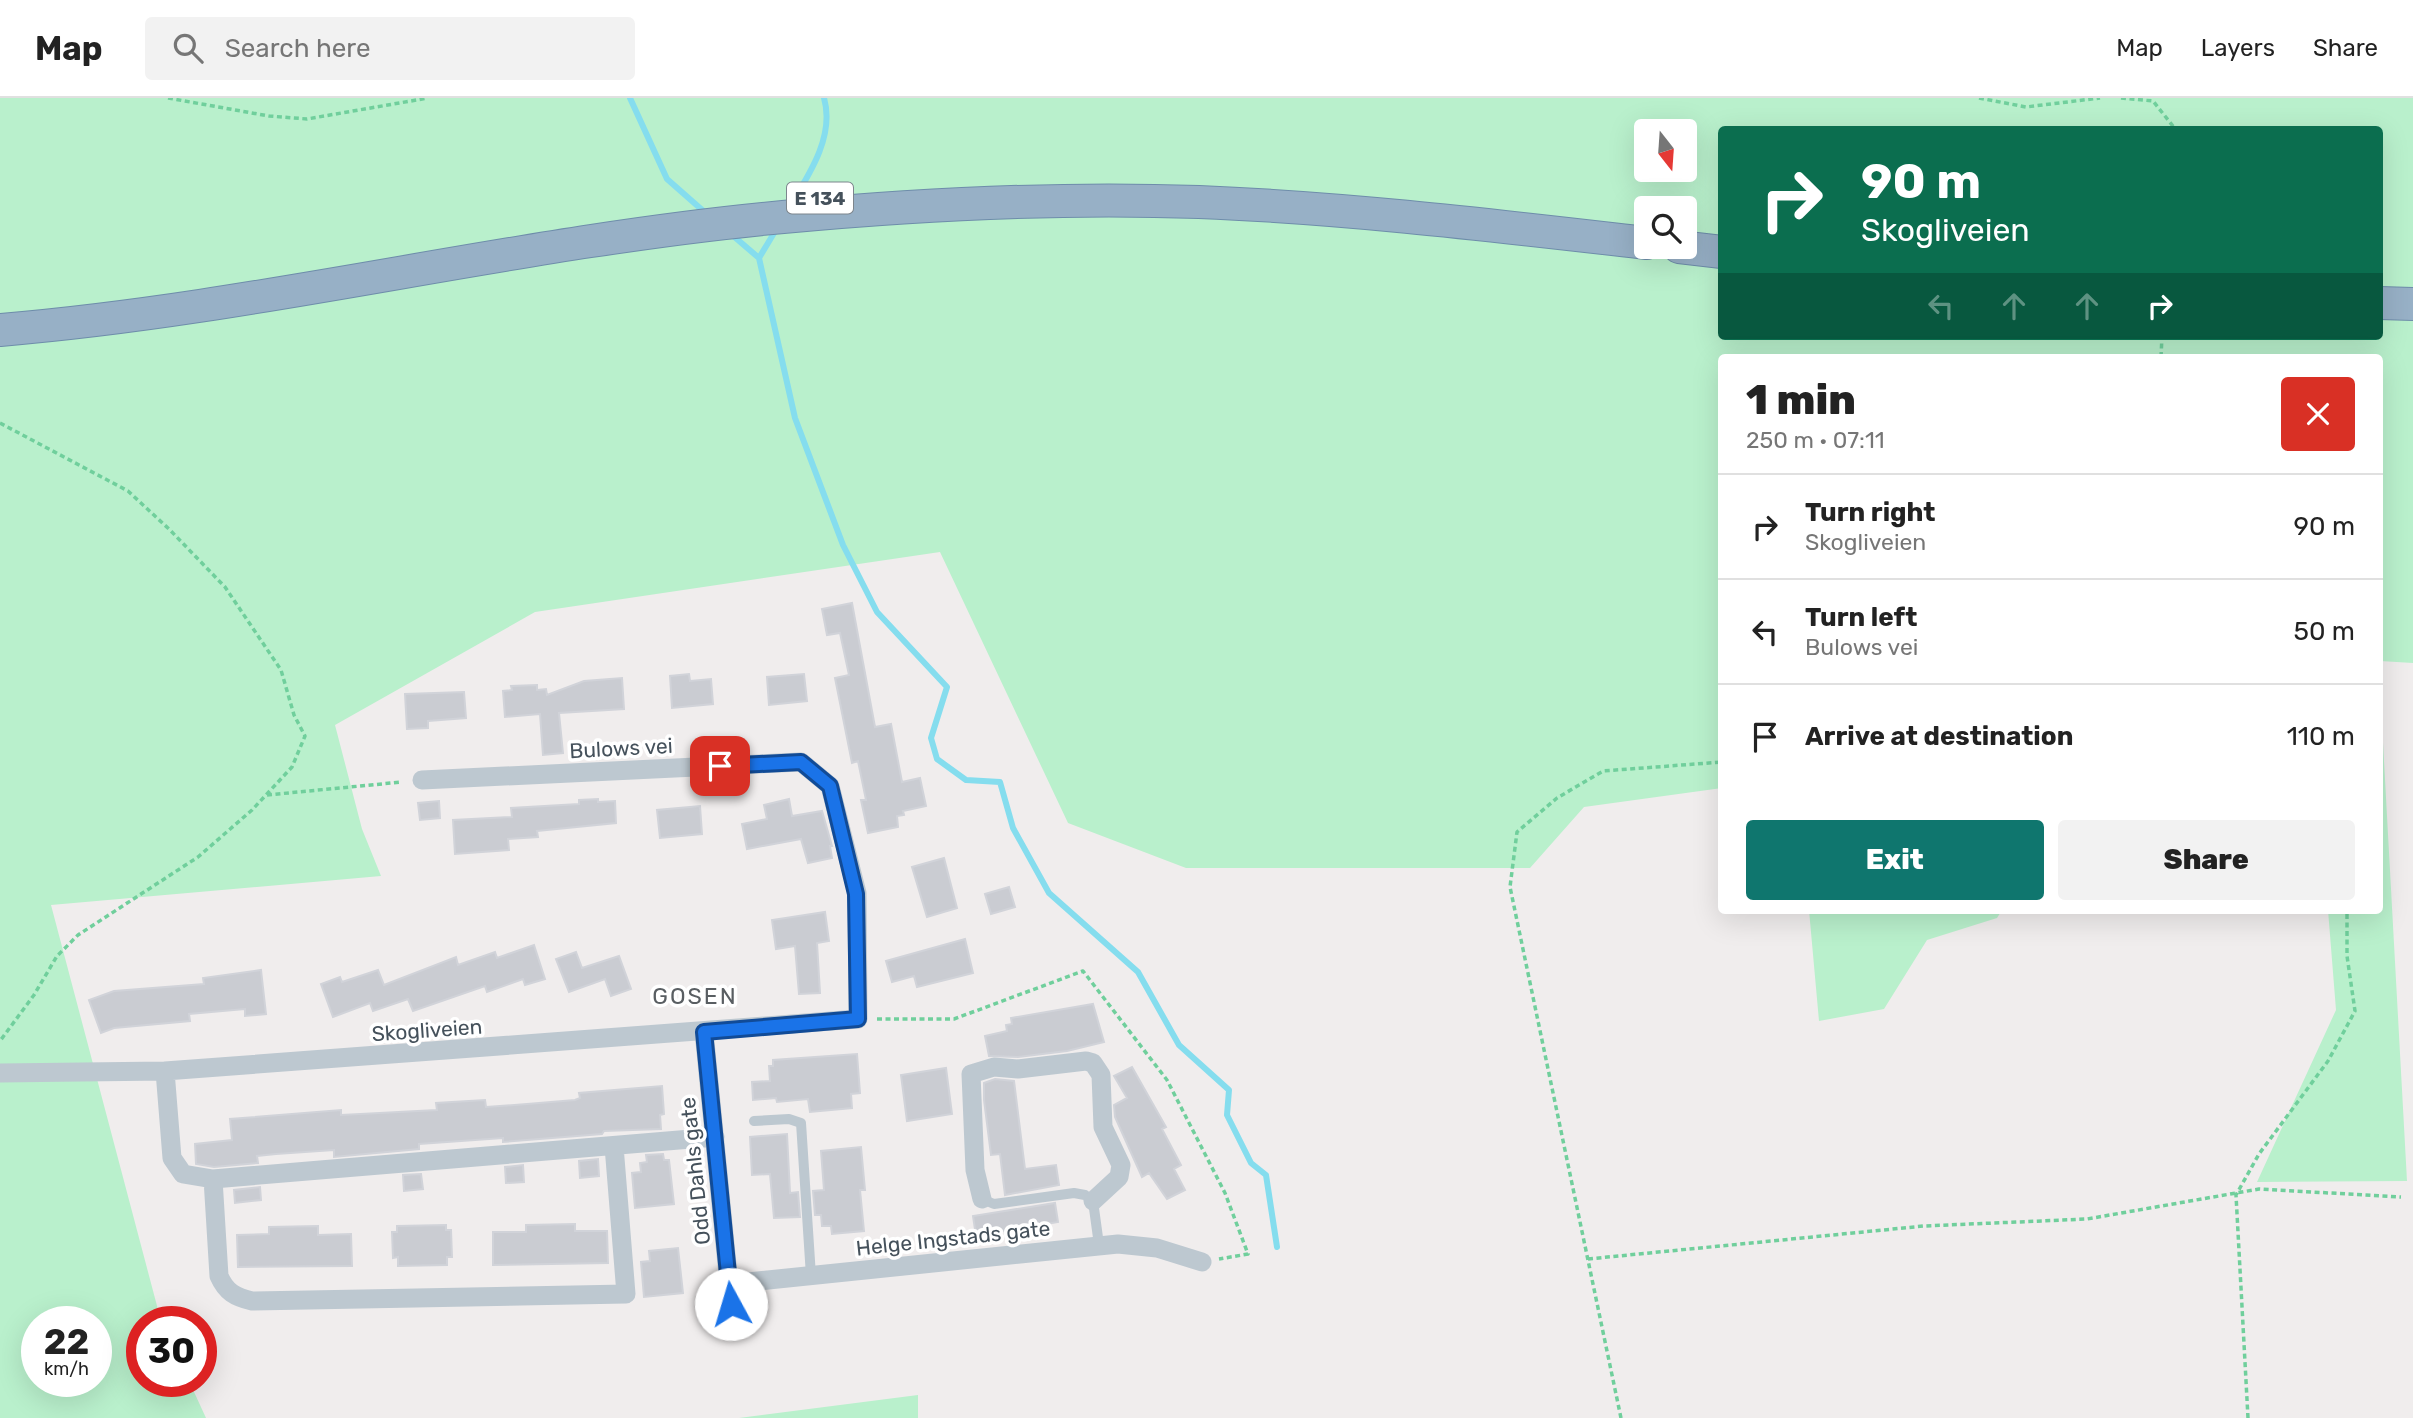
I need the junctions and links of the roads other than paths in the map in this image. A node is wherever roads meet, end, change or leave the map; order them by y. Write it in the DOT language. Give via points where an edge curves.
graph roads {
  1 [pos="1634,226"];
  2 [pos="1697,233"];
  3 [pos="1718,236"];
  4 [pos="1634,242"];
  5 [pos="1697,249"];
  6 [pos="1718,252"];
  7 [pos="2383,287"];
  8 [pos="2413,288"];
  9 [pos="2383,303"];
  10 [pos="2413,304"];
  11 [pos="0,314"];
  12 [pos="0,330"];
  13 [pos="422,780"];
  14 [pos="858,1019"];
  15 [pos="704,1032"];
  16 [pos="165,1071"];
  17 [pos="0,1073"];
  18 [pos="754,1121"];
  19 [pos="715,1138"];
  20 [pos="614,1146"];
  21 [pos="213,1179"];
  22 [pos="982,1199"];
  23 [pos="1093,1201"];
  24 [pos="1099,1245"];
  25 [pos="1202,1262"];
  26 [pos="811,1276"];
  27 [pos="729,1284"];
  28 [pos="731,1304"];
  1 -- 11 [label="highway, E 134" via="1406,200 1258,190 1069,186 924,190 715,208 197,292"];
  2 -- 3 [label="highway"];
  4 -- 12 [label="highway, E 134" via="1429,218 1221,203 926,205 716,224 195,308"];
  5 -- 6 [label="highway"];
  7 -- 8 [label="highway"];
  9 -- 10 [label="highway"];
  13 -- 14 [label="street, Bulows vei" via="801,762 830,786 856,894"];
  14 -- 15 [label="street, Skogliveien"];
  15 -- 16 [label="street, Skogliveien"];
  15 -- 19 [label="street, Odd Dahls gate"];
  16 -- 17 [label="street, Skogliveien"];
  16 -- 21 [label="street" via="172,1158 183,1174"];
  18 -- 26 [label="lane" via="801,1123"];
  19 -- 20 [label="street"];
  19 -- 27 [label="street, Odd Dahls gate"];
  20 -- 21 [label="street"];
  20 -- 21 [label="street" via="626,1294 252,1301 236,1297 224,1288 219,1276"];
  22 -- 23 [label="lane, Helge Ingstads gate" via="994,1204 1074,1193"];
  22 -- 23 [label="street, Helge Ingstads gate" via="975,1170 971,1074 994,1067 1018,1069 1086,1061 1101,1075 1103,1127 1121,1165 1119,1177"];
  23 -- 24 [label="lane"];
  24 -- 25 [label="street, Helge Ingstads gate" via="1157,1248"];
  24 -- 26 [label="street, Helge Ingstads gate"];
  26 -- 27 [label="street, Helge Ingstads gate"];
  27 -- 28 [label="street, Odd Dahls gate"];
}
